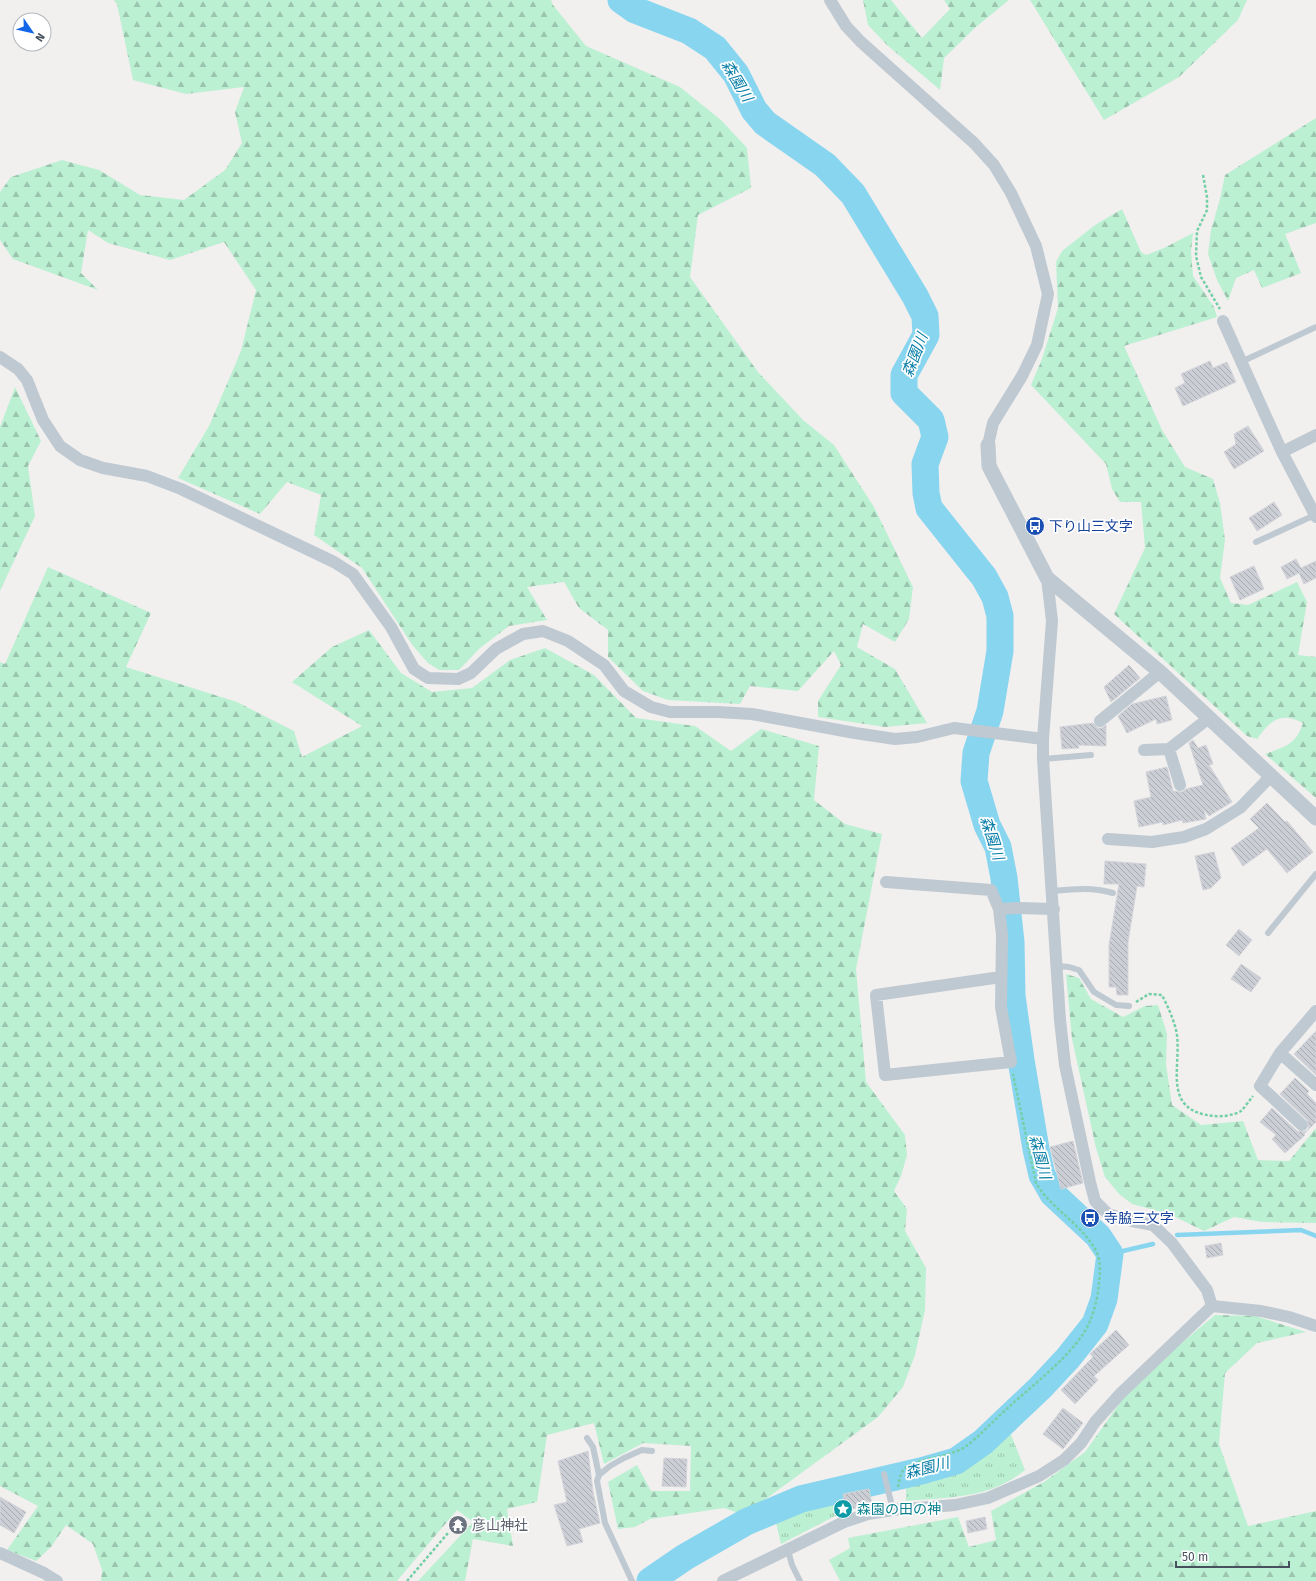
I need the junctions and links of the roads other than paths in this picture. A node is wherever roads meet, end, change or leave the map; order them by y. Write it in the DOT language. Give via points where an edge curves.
graph roads {
  1 [pos="830,0"];
  2 [pos="1223,321"];
  3 [pos="1316,327"];
  4 [pos="0,357"];
  5 [pos="1241,362"];
  6 [pos="1316,435"];
  7 [pos="988,445"];
  8 [pos="1282,452"];
  9 [pos="1315,516"];
  10 [pos="1256,542"];
  11 [pos="1047,578"];
  12 [pos="1160,672"];
  13 [pos="1209,718"];
  14 [pos="1100,721"];
  15 [pos="1043,739"];
  16 [pos="1169,749"];
  17 [pos="1144,750"];
  18 [pos="1090,755"];
  19 [pos="1043,759"];
  20 [pos="1271,776"];
  21 [pos="1180,785"];
  22 [pos="1316,818"];
  23 [pos="1108,839"];
  24 [pos="1316,874"];
  25 [pos="886,882"];
  26 [pos="1052,890"];
  27 [pos="1113,893"];
  28 [pos="999,909"];
  29 [pos="1054,909"];
  30 [pos="1268,932"];
  31 [pos="1057,966"];
  32 [pos="1001,977"];
  33 [pos="1129,1006"];
  34 [pos="1316,1011"];
  35 [pos="1280,1053"];
  36 [pos="1316,1085"];
  37 [pos="1302,1125"];
  38 [pos="1212,1306"];
  39 [pos="1315,1326"];
  40 [pos="588,1438"];
  41 [pos="652,1451"];
  42 [pos="884,1474"];
  43 [pos="599,1475"];
  44 [pos="892,1510"];
  45 [pos="788,1550"];
  46 [pos="0,1553"];
  47 [pos="57,1581"];
  48 [pos="632,1581"];
  49 [pos="723,1581"];
  50 [pos="800,1581"];
  1 -- 7 [label="street" via="846,26 860,42 974,143 994,165 1011,193 1036,246 1048,294 1037,345 1022,376 993,423"];
  2 -- 5 [label="street"];
  3 -- 5 [label="lane"];
  4 -- 15 [label="street" via="18,369 27,380 43,420 60,446 80,460 103,468 147,476 181,489 334,562 353,574 391,627 414,669 428,678 458,679 471,673 496,648 523,634 543,631 568,641 604,665 624,691 651,707 670,712 752,714 895,738 917,737 954,728"];
  5 -- 8 [label="street"];
  6 -- 8 [label="street"];
  7 -- 11 [label="street" via="989,466"];
  8 -- 9 [label="street"];
  9 -- 10 [label="lane"];
  11 -- 12 [label="street"];
  11 -- 15 [label="street" via="1052,621"];
  12 -- 13 [label="street"];
  12 -- 14 [label="street"];
  13 -- 16 [label="street"];
  13 -- 20 [label="street"];
  15 -- 19 [label="street"];
  16 -- 17 [label="street"];
  16 -- 21 [label="street"];
  18 -- 19 [label="lane"];
  19 -- 26 [label="street"];
  20 -- 22 [label="street"];
  20 -- 23 [label="street" via="1240,808 1206,830 1184,837 1152,842"];
  24 -- 30 [label="lane"];
  25 -- 28 [label="street" via="991,890"];
  26 -- 27 [label="lane" via="1083,888"];
  26 -- 29 [label="street"];
  28 -- 29 [label="street"];
  28 -- 32 [label="street" via="1002,935"];
  29 -- 31 [label="street"];
  31 -- 33 [label="lane" via="1069,966 1079,970 1094,992 1116,1005"];
  31 -- 38 [label="street" via="1065,1065 1095,1201 1108,1214 1154,1225 1172,1243 1207,1290"];
  32 -- 32 [label="street" via="1001,1007 1011,1062 885,1075 876,995"];
  34 -- 35 [label="street"];
  35 -- 36 [label="street"];
  35 -- 37 [label="street" via="1260,1086"];
  38 -- 39 [label="street" via="1261,1311"];
  38 -- 44 [label="street" via="1120,1394 1064,1460 1039,1476 988,1498 955,1505"];
  40 -- 43 [label="lane" via="593,1447"];
  41 -- 43 [label="lane" via="642,1450 610,1466"];
  42 -- 44 [label="lane"];
  43 -- 48 [label="lane" via="597,1481 605,1523"];
  44 -- 45 [label="street" via="844,1522"];
  45 -- 49 [label="street"];
  45 -- 50 [label="lane"];
  46 -- 47 [label="street"];
}
